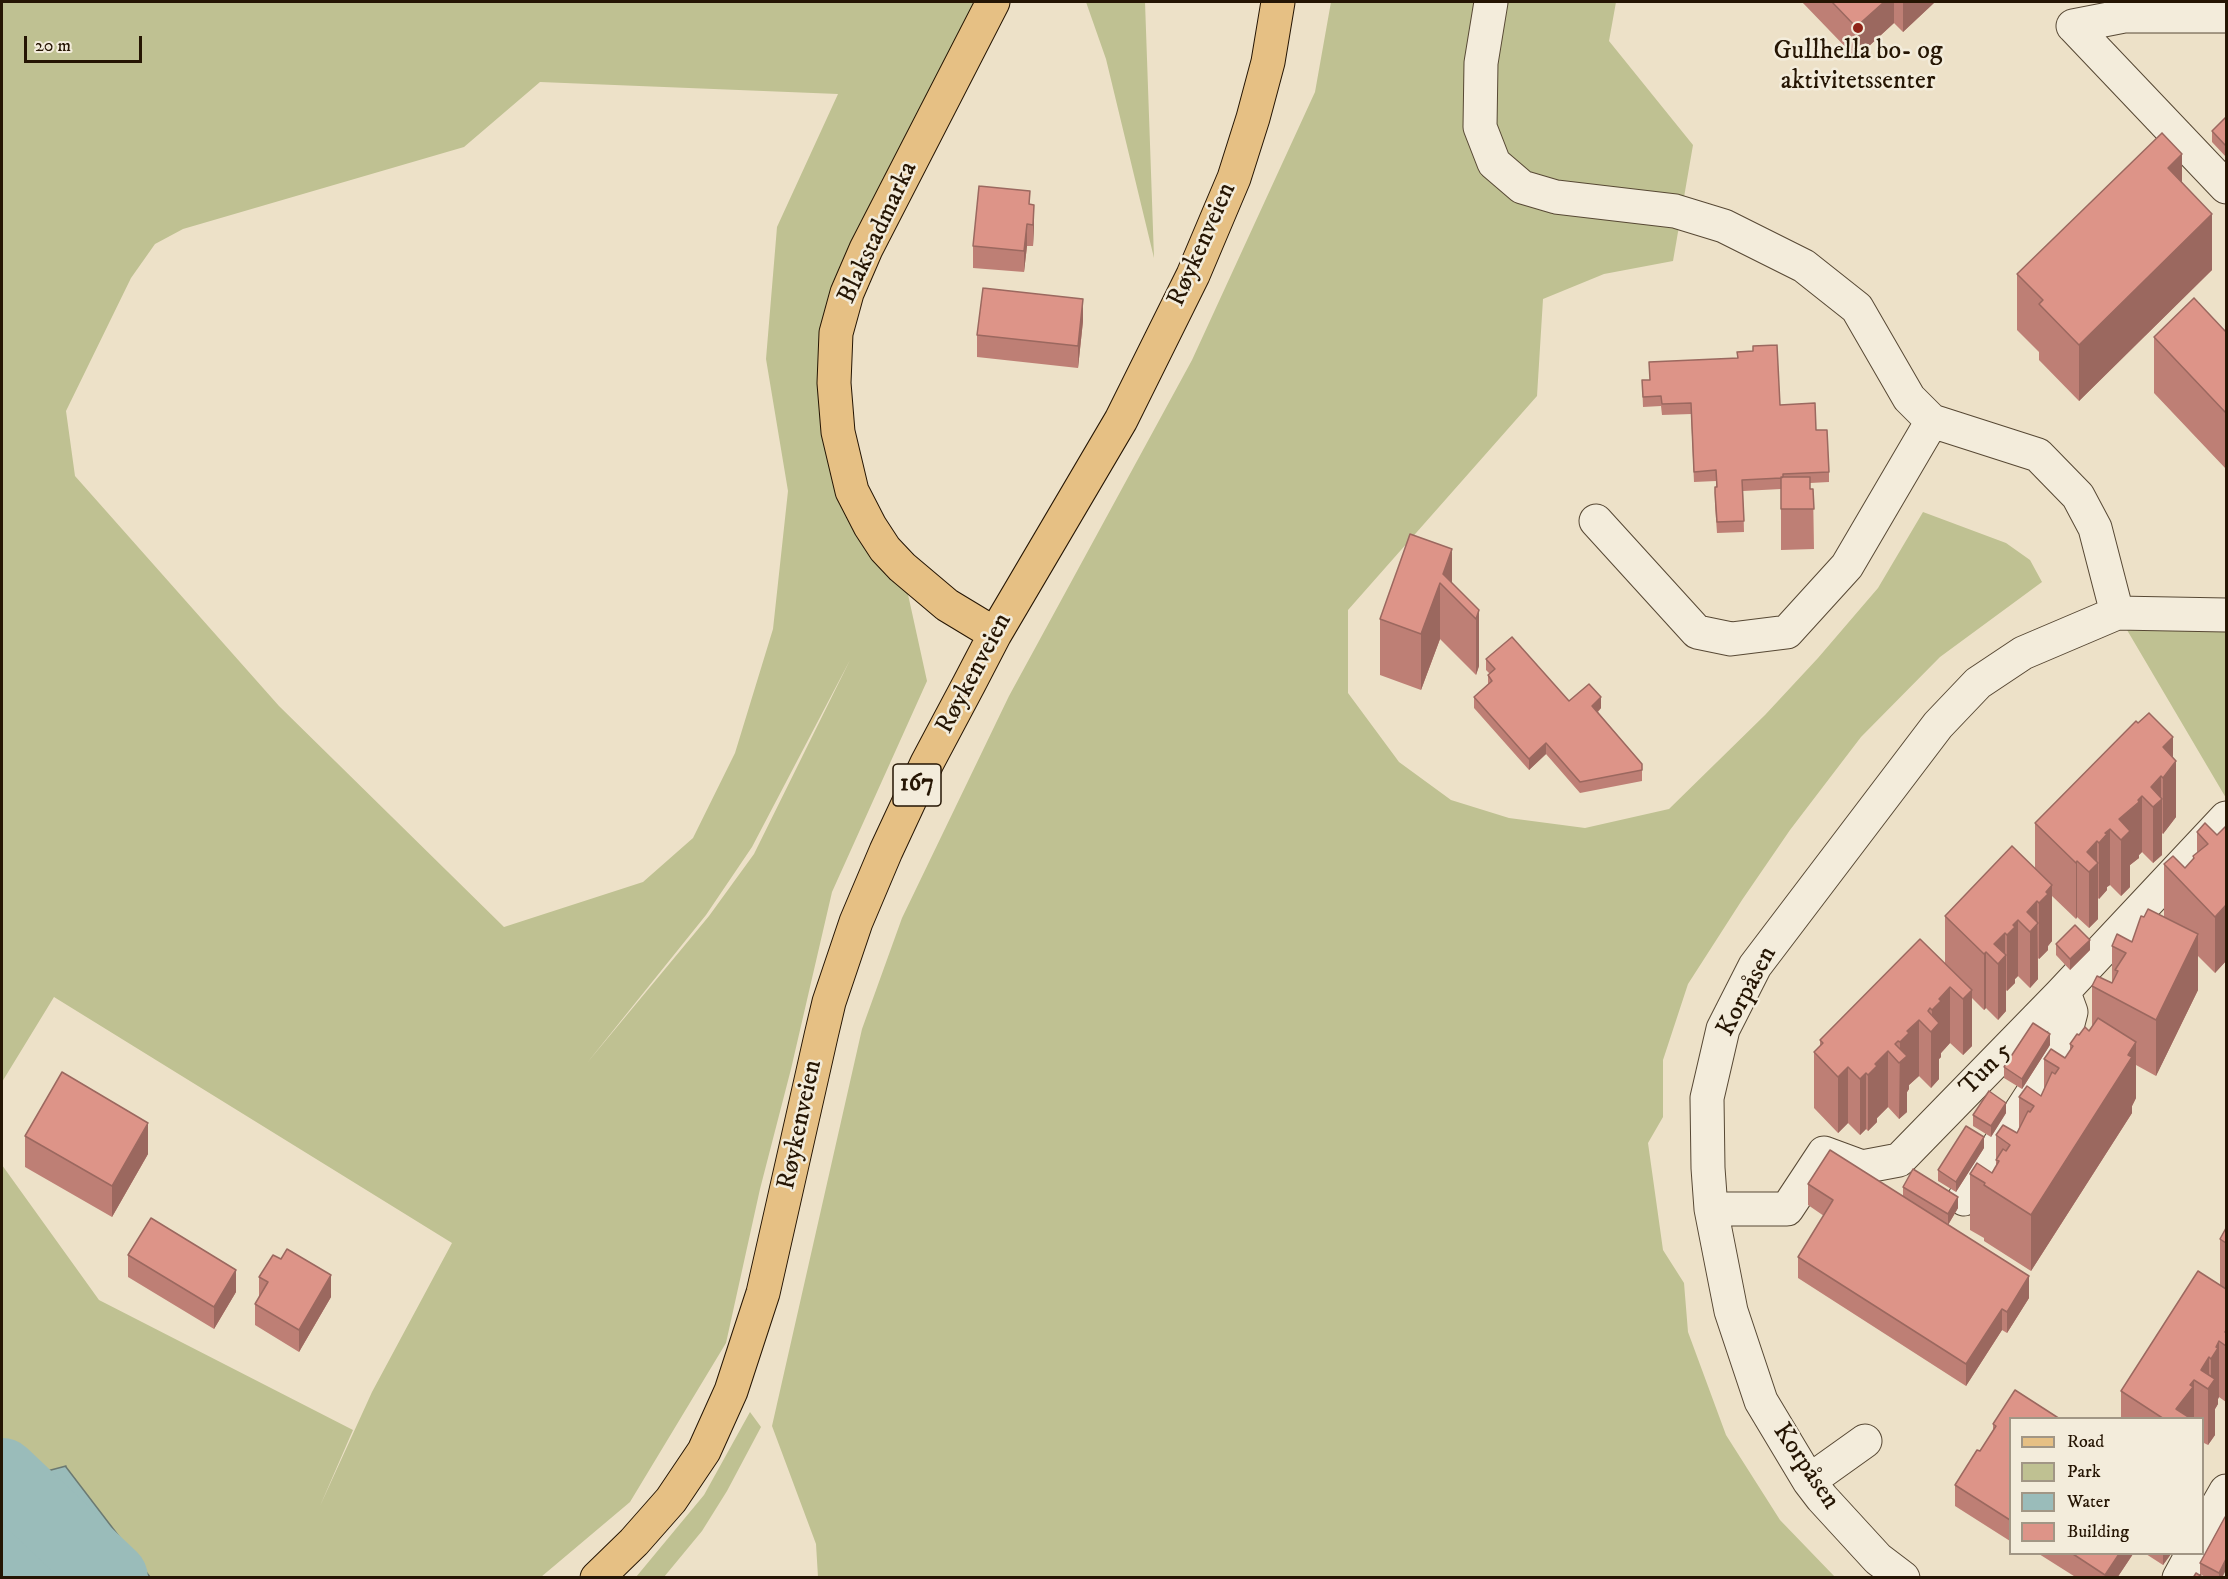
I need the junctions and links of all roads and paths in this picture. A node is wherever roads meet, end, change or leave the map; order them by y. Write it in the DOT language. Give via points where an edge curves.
graph roads {
  1 [pos="993,2"];
  2 [pos="1278,2"];
  3 [pos="1491,2"];
  4 [pos="2226,16"];
  5 [pos="2226,187"];
  6 [pos="1932,421"];
  7 [pos="1596,521"];
  8 [pos="2117,613"];
  9 [pos="2226,615"];
  10 [pos="995,634"];
  11 [pos="2226,818"];
  12 [pos="2061,995"];
  13 [pos="1965,1199"];
  14 [pos="1711,1209"];
  15 [pos="1865,1441"];
  16 [pos="1809,1481"];
  17 [pos="2226,1491"];
  18 [pos="2204,1530"];
  19 [pos="2191,1555"];
  20 [pos="597,1578"];
  21 [pos="1903,1578"];
  22 [pos="2179,1578"];
  1 -- 10 [label="main road, Blakstadmarka" via="847,293 836,333 834,383 838,432 852,491 870,526 885,549 911,575 947,605"];
  2 -- 10 [label="main road, Røykenveien / 167" via="1253,118 1234,178 1193,275 1121,420"];
  3 -- 6 [label="street" via="1481,63 1480,127 1494,163 1522,187 1556,197 1675,211 1725,226 1804,266 1857,308 1909,398"];
  4 -- 5 [label="street" via="2124,16 2073,26"];
  6 -- 7 [label="street" via="1847,566 1787,632 1731,639 1697,632"];
  6 -- 8 [label="street" via="2038,455 2078,496 2095,528"];
  8 -- 9 [label="street, Korpåsen"];
  8 -- 14 [label="street, Korpåsen" via="2023,653 1978,683 1938,725 1755,966 1723,1029 1707,1098"];
  10 -- 20 [label="main road, Røykenveien / 167" via="927,763 856,922 829,1002 764,1293 731,1391 704,1451 671,1500"];
  11 -- 12 [label="street, Tun 5"];
  12 -- 13 [label="street" via="2071,1012 2056,1057"];
  12 -- 14 [label="street, Tun 5" via="1899,1160 1862,1167 1824,1153 1787,1209"];
  14 -- 16 [label="street, Korpåsen" via="1731,1311 1761,1401"];
  15 -- 16 [label="street"];
  16 -- 21 [label="street, Korpåsen" via="1878,1559"];
  17 -- 18 [label="street"];
  19 -- 22 [label="street"];
}
